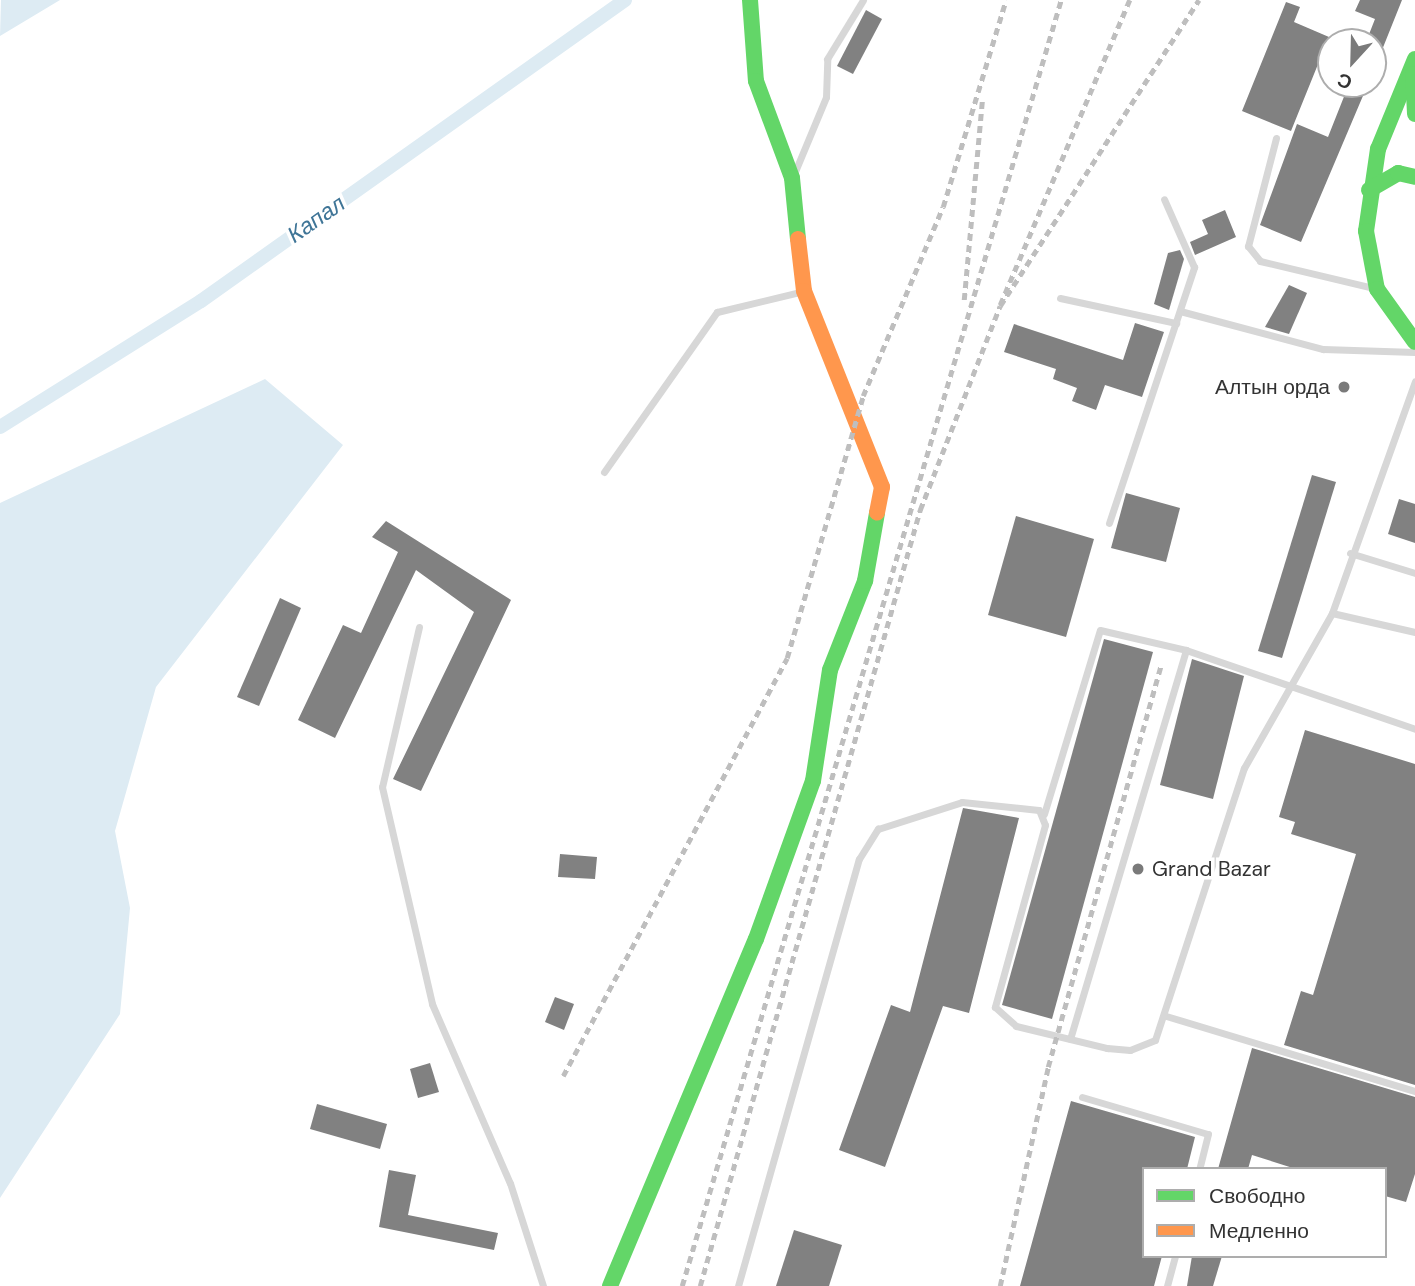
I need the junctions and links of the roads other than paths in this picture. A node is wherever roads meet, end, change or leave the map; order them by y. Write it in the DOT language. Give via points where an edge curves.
graph roads {
  1 [pos="750,0"];
  2 [pos="863,0"];
  3 [pos="1415,59"];
  4 [pos="1415,66"];
  5 [pos="1415,114"];
  6 [pos="1276,138"];
  7 [pos="1415,177"];
  8 [pos="792,178"];
  9 [pos="1369,190"];
  10 [pos="1164,199"];
  11 [pos="1377,289"];
  12 [pos="804,291"];
  13 [pos="1060,298"];
  14 [pos="1180,311"];
  15 [pos="1176,323"];
  16 [pos="1415,342"];
  17 [pos="1415,352"];
  18 [pos="1415,381"];
  19 [pos="604,472"];
  20 [pos="1109,523"];
  21 [pos="1350,553"];
  22 [pos="1415,573"];
  23 [pos="1332,613"];
  24 [pos="419,627"];
  25 [pos="1415,632"];
  26 [pos="1186,650"];
  27 [pos="1294,687"];
  28 [pos="1415,729"];
  29 [pos="1044,814"];
  30 [pos="1166,1016"];
  31 [pos="1070,1040"];
  32 [pos="1415,1091"];
  33 [pos="1082,1097"];
  34 [pos="1200,1167"];
  35 [pos="1174,1258"];
  36 [pos="543,1286"];
  37 [pos="610,1286"];
  38 [pos="738,1286"];
  39 [pos="1167,1286"];
  1 -- 8 [label="street" via="756,80"];
  2 -- 8 [label="lane" via="827,59 826,97"];
  3 -- 9 [label="street"];
  4 -- 5 [label="street"];
  6 -- 11 [label="lane" via="1248,246 1260,261"];
  7 -- 9 [label="street" via="1391,175"];
  8 -- 12 [label="street"];
  9 -- 11 [label="street" via="1366,231"];
  10 -- 14 [label="lane" via="1194,260"];
  11 -- 16 [label="street"];
  12 -- 19 [label="lane" via="717,312"];
  12 -- 37 [label="street" via="882,487 865,581 830,670 813,781 756,939"];
  13 -- 15 [label="lane"];
  14 -- 15 [label="lane"];
  14 -- 17 [label="lane" via="1323,349"];
  15 -- 20 [label="lane"];
  18 -- 21 [label="lane"];
  21 -- 22 [label="lane"];
  21 -- 23 [label="lane"];
  23 -- 25 [label="lane"];
  23 -- 27 [label="lane"];
  24 -- 36 [label="lane" via="382,787 432,1004 510,1183"];
  26 -- 27 [label="lane"];
  26 -- 29 [label="lane" via="1100,630"];
  26 -- 31 [label="lane"];
  27 -- 28 [label="lane"];
  27 -- 30 [label="lane" via="1259,735 1244,768"];
  29 -- 31 [label="lane" via="995,1007 1016,1026"];
  29 -- 38 [label="lane" via="1010,803 962,802 889,824 866,844"];
  30 -- 31 [label="lane" via="1146,1048"];
  30 -- 32 [label="lane"];
  33 -- 34 [label="lane" via="1208,1134"];
  35 -- 39 [label="lane"];
}
